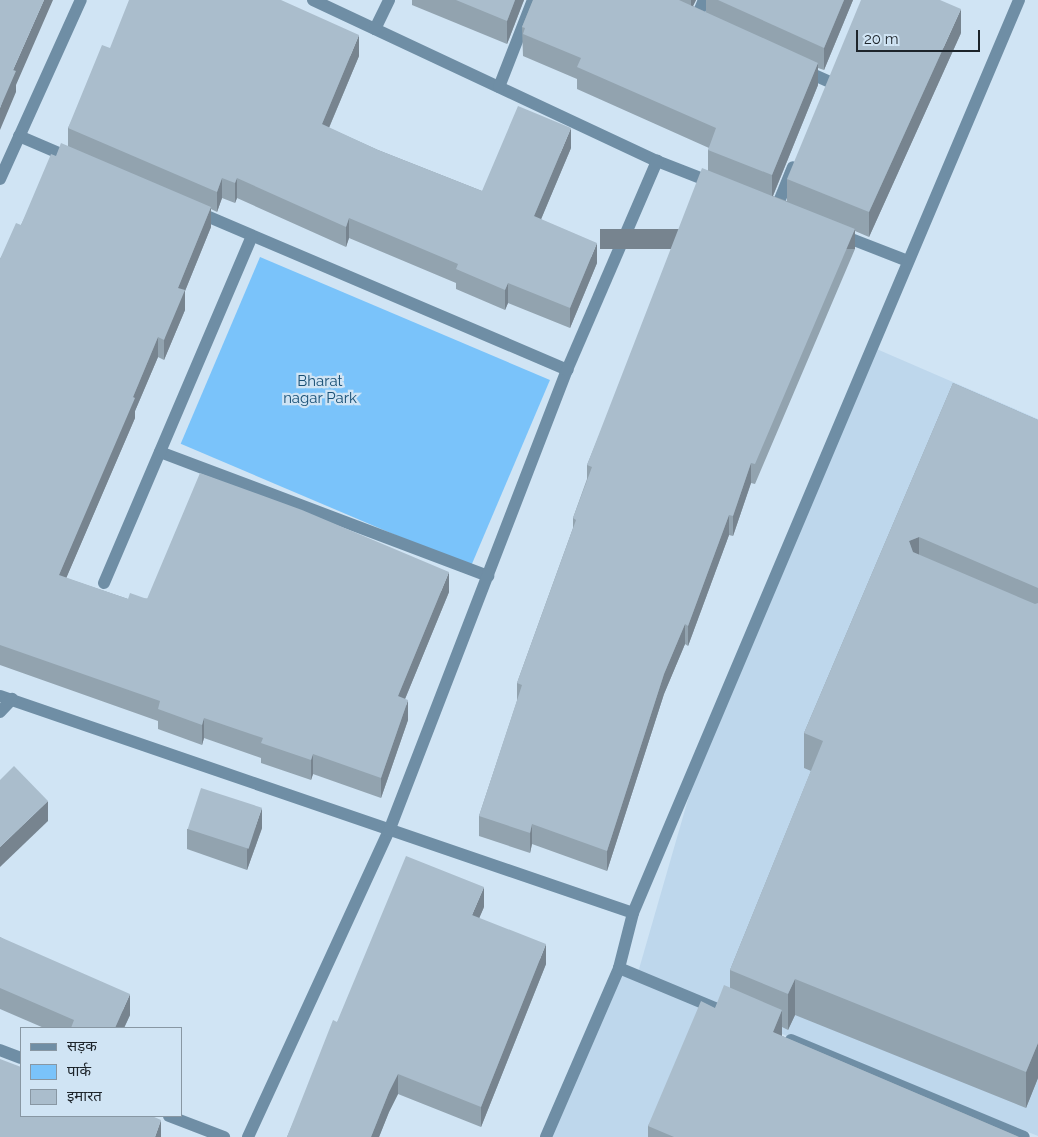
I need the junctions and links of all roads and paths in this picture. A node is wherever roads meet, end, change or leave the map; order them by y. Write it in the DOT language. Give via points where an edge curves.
graph roads {
  1 [pos="81,0"];
  2 [pos="313,0"];
  3 [pos="389,0"];
  4 [pos="533,0"];
  5 [pos="704,0"];
  6 [pos="1019,0"];
  7 [pos="679,14"];
  8 [pos="376,29"];
  9 [pos="793,65"];
  10 [pos="828,81"];
  11 [pos="499,87"];
  12 [pos="19,136"];
  13 [pos="798,154"];
  14 [pos="658,161"];
  15 [pos="82,163"];
  16 [pos="0,180"];
  17 [pos="721,187"];
  18 [pos="181,205"];
  19 [pos="776,209"];
  20 [pos="829,230"];
  21 [pos="252,236"];
  22 [pos="908,261"];
  23 [pos="567,370"];
  24 [pos="160,452"];
  25 [pos="488,576"];
  26 [pos="104,583"];
  27 [pos="6,698"];
  28 [pos="0,712"];
  29 [pos="389,831"];
  30 [pos="633,913"];
  31 [pos="619,968"];
  32 [pos="729,1014"];
  33 [pos="775,1034"];
  34 [pos="0,1050"];
  35 [pos="20,1058"];
  36 [pos="173,1117"];
  37 [pos="224,1137"];
  38 [pos="248,1137"];
  39 [pos="546,1137"];
  40 [pos="1024,1137"];
  1 -- 12 [label="street"];
  2 -- 8 [label="street"];
  3 -- 8 [label="street"];
  4 -- 11 [label="street"];
  5 -- 7 [label="street" via="699,23"];
  6 -- 22 [label="street"];
  8 -- 11 [label="street"];
  9 -- 10 [label="street"];
  11 -- 14 [label="street"];
  12 -- 15 [label="street"];
  12 -- 16 [label="street"];
  13 -- 19 [label="street"];
  14 -- 17 [label="street"];
  14 -- 23 [label="street"];
  18 -- 21 [label="street"];
  20 -- 22 [label="street"];
  21 -- 23 [label="street"];
  21 -- 24 [label="street"];
  22 -- 30 [label="street"];
  23 -- 25 [label="street"];
  24 -- 25 [label="street"];
  24 -- 26 [label="street"];
  25 -- 29 [label="street"];
  27 -- 28 [label="street"];
  27 -- 29 [label="street"];
  29 -- 30 [label="street"];
  29 -- 38 [label="street"];
  30 -- 31 [label="street"];
  31 -- 32 [label="street"];
  31 -- 39 [label="street"];
  33 -- 40 [label="street"];
  34 -- 35 [label="street"];
  36 -- 37 [label="street"];
}
